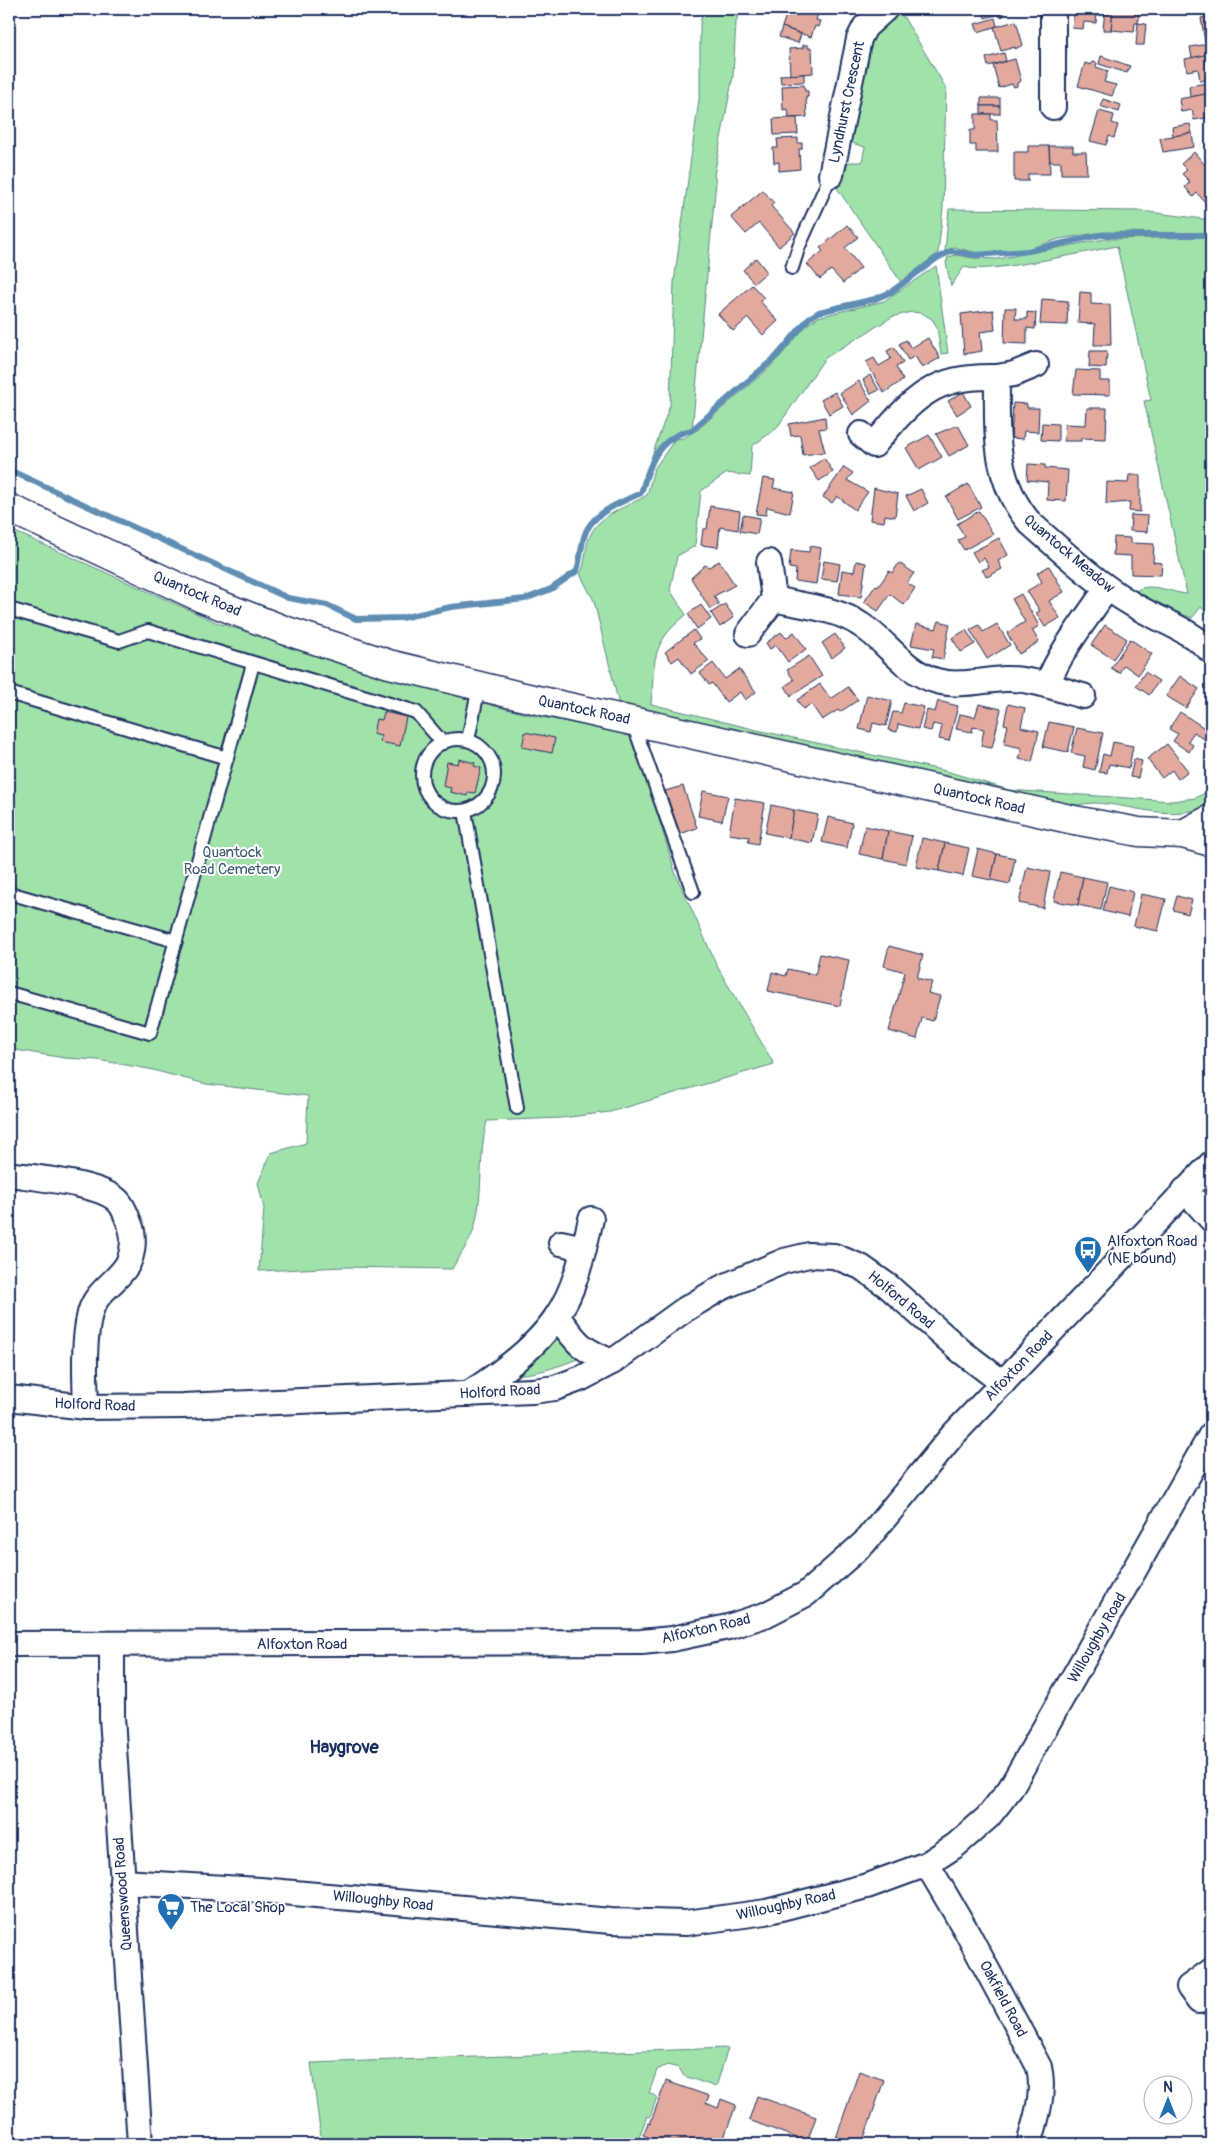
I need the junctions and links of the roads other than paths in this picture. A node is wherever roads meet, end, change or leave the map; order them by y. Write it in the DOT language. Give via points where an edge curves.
graph roads {
  1 [pos="885,9"];
  2 [pos="1053,9"];
  3 [pos="1053,106"];
  4 [pos="831,174"];
  5 [pos="792,268"];
  6 [pos="1036,365"];
  7 [pos="997,377"];
  8 [pos="874,445"];
  9 [pos="9,508"];
  10 [pos="768,562"];
  11 [pos="1107,588"];
  12 [pos="774,599"];
  13 [pos="9,609"];
  14 [pos="748,634"];
  15 [pos="1211,652"];
  16 [pos="253,664"];
  17 [pos="1047,685"];
  18 [pos="479,686"];
  19 [pos="9,694"];
  20 [pos="1083,696"];
  21 [pos="632,720"];
  22 [pos="468,740"];
  23 [pos="443,743"];
  24 [pos="227,758"];
  25 [pos="465,811"];
  26 [pos="1211,819"];
  27 [pos="1183,834"];
  28 [pos="1211,842"];
  29 [pos="693,892"];
  30 [pos="9,893"];
  31 [pos="176,940"];
  32 [pos="9,993"];
  33 [pos="517,1108"];
  34 [pos="1211,1164"];
  35 [pos="9,1174"];
  36 [pos="1184,1190"];
  37 [pos="591,1219"];
  38 [pos="1211,1219"];
  39 [pos="561,1243"];
  40 [pos="584,1248"];
  41 [pos="557,1316"];
  42 [pos="612,1362"];
  43 [pos="1003,1383"];
  44 [pos="468,1394"];
  45 [pos="9,1398"];
  46 [pos="86,1407"];
  47 [pos="1211,1435"];
  48 [pos="9,1644"];
  49 [pos="112,1644"];
  50 [pos="927,1864"];
  51 [pos="122,1882"];
  52 [pos="1211,1970"];
  53 [pos="1199,2001"];
  54 [pos="140,2144"];
  55 [pos="1029,2144"];
  1 -- 4 [label="street, Lyndhurst Crescent" via="865,27 859,39"];
  2 -- 3 [label="street"];
  4 -- 5 [label="lane"];
  6 -- 7 [label="street"];
  7 -- 8 [label="street" via="959,378 935,386 908,406"];
  7 -- 11 [label="street, Quantock Meadow" via="1000,464 1008,492 1030,523"];
  9 -- 18 [label="main road, Quantock Road" via="202,598 274,626 389,664"];
  10 -- 12 [label="street"];
  11 -- 15 [label="street, Quantock Meadow" via="1190,635"];
  11 -- 17 [label="street" via="1065,646"];
  12 -- 14 [label="street"];
  12 -- 17 [label="street" via="843,615 862,625 909,668 938,682 1007,679"];
  13 -- 16 [label="lane" via="119,641 148,631"];
  16 -- 23 [label="lane" via="416,712"];
  16 -- 24 [label="lane"];
  17 -- 20 [label="street"];
  18 -- 21 [label="main road, Quantock Road"];
  18 -- 22 [label="lane"];
  19 -- 24 [label="lane"];
  21 -- 27 [label="main road, Quantock Road" via="1110,828"];
  21 -- 29 [label="lane"];
  22 -- 23 [label="lane" via="454,739"];
  22 -- 25 [label="lane" via="486,752 494,775 486,798"];
  23 -- 25 [label="lane" via="427,758 423,780 433,801 443,807"];
  24 -- 31 [label="lane"];
  25 -- 33 [label="lane"];
  26 -- 27 [label="main road"];
  27 -- 28 [label="main road, Quantock Road"];
  30 -- 31 [label="lane"];
  31 -- 32 [label="lane" via="150,1032"];
  34 -- 36 [label="street, Alfoxton Road"];
  35 -- 46 [label="street" via="106,1193 118,1201 132,1229 127,1264 104,1288 90,1312"];
  36 -- 38 [label="street"];
  36 -- 43 [label="street, Alfoxton Road"];
  37 -- 40 [label="street"];
  39 -- 40 [label="street"];
  40 -- 41 [label="street" via="572,1287"];
  41 -- 42 [label="street" via="577,1344"];
  41 -- 44 [label="street" via="513,1362"];
  42 -- 43 [label="street, Holford Road" via="684,1310 721,1288 784,1261 808,1256 834,1256 861,1267 888,1286 961,1351"];
  42 -- 44 [label="street, Holford Road" via="555,1388"];
  43 -- 49 [label="street, Alfoxton Road" via="952,1436 864,1543 829,1575 786,1606 728,1627 641,1642"];
  44 -- 46 [label="street, Holford Road"];
  45 -- 46 [label="street, Holford Road"];
  47 -- 50 [label="street, Willoughby Road" via="1010,1789 988,1817 956,1845"];
  48 -- 49 [label="street, Alfoxton Road"];
  49 -- 51 [label="street, Queenswood Road" via="112,1717"];
  50 -- 51 [label="street, Willoughby Road" via="867,1886 766,1912 686,1923 611,1921 270,1891"];
  50 -- 55 [label="street, Oakfield Road" via="1039,2068 1042,2079 1040,2103"];
  51 -- 54 [label="street, Queenswood Road"];
  52 -- 53 [label="street" via="1189,1987"];
}
